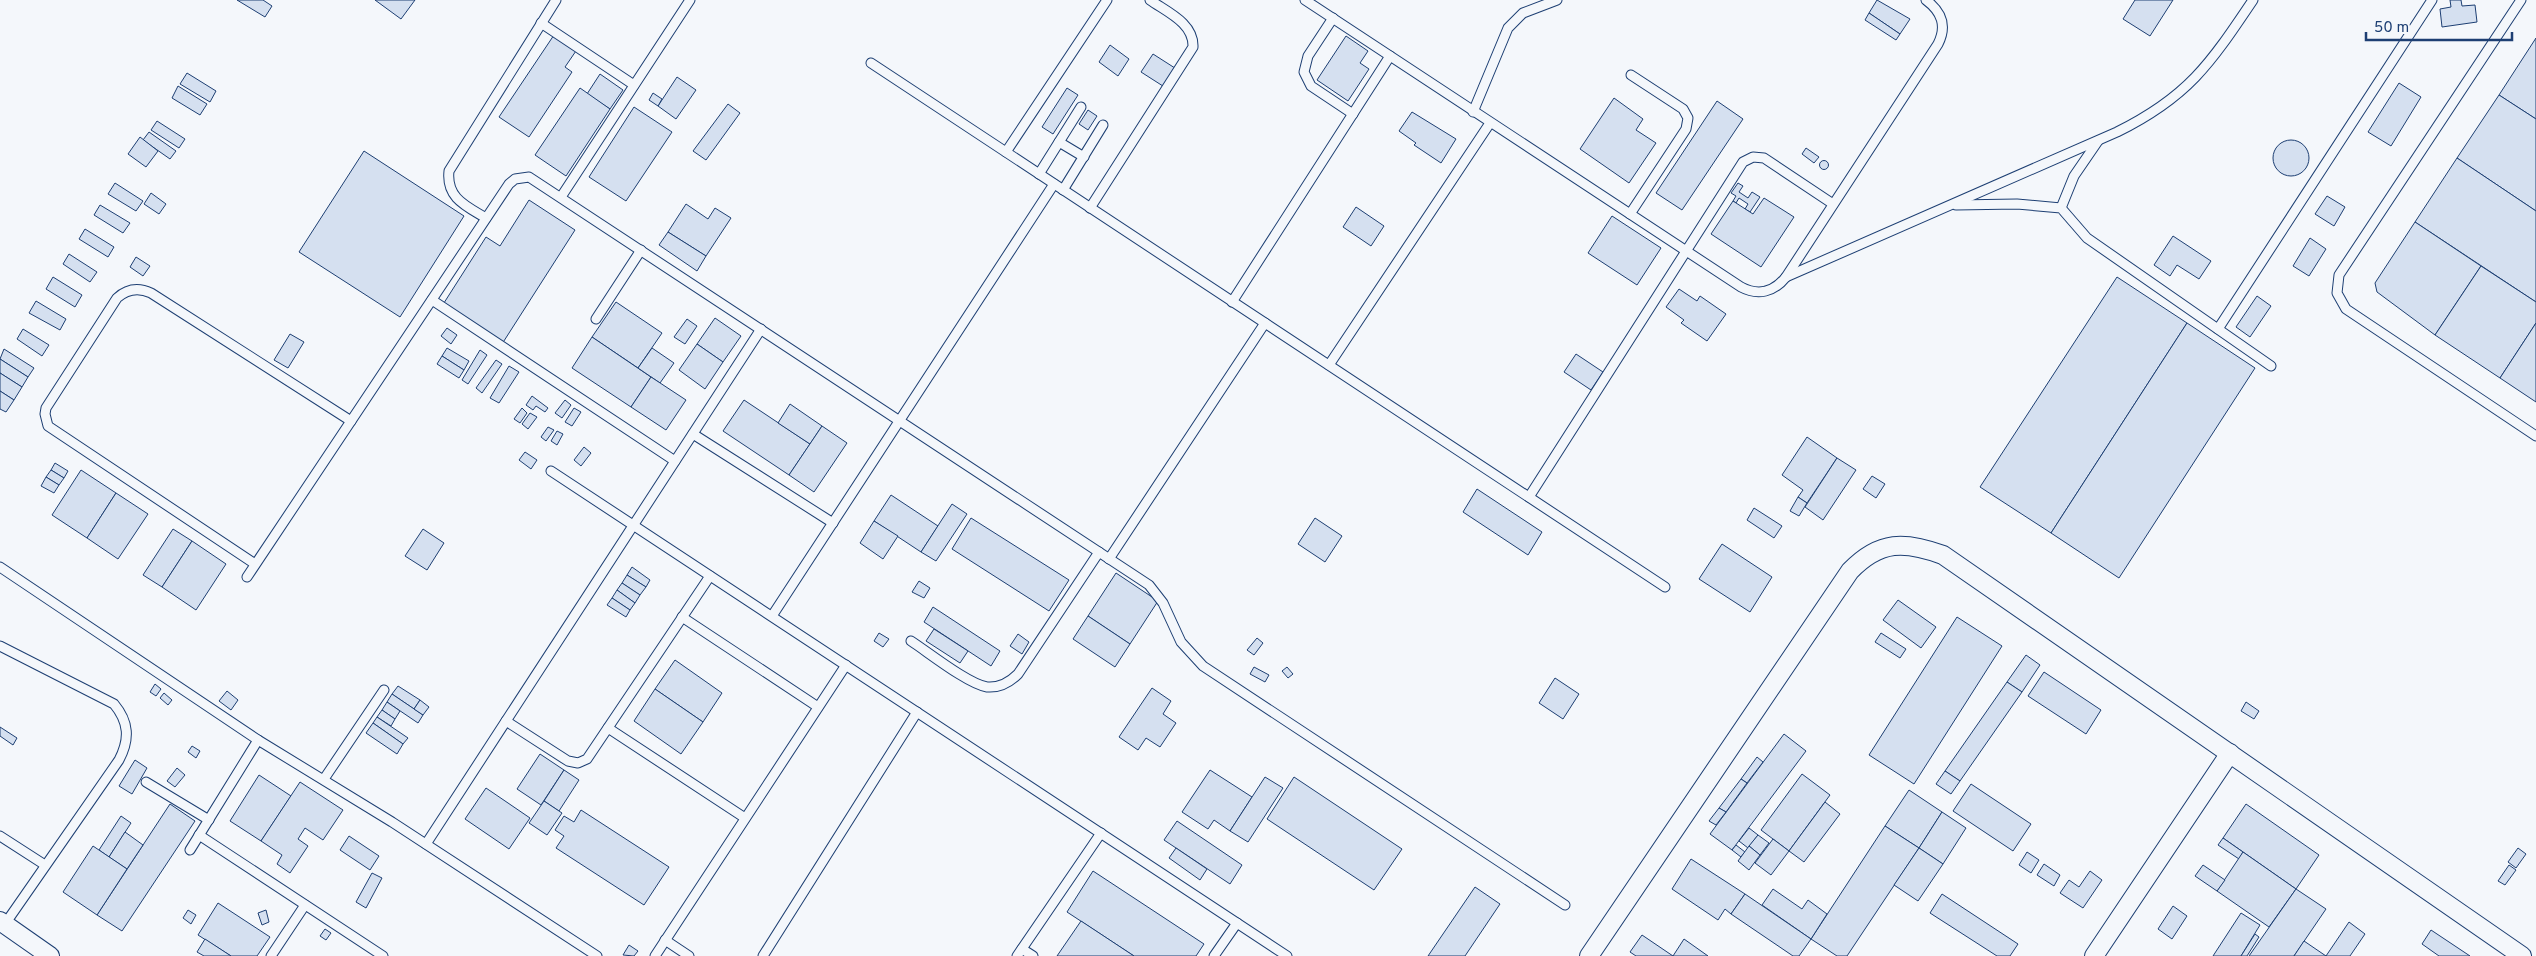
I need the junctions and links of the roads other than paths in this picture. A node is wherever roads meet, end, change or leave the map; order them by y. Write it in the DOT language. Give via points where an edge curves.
graph roads {
  1 [pos="556,0"];
  2 [pos="690,0"];
  3 [pos="1107,0"];
  4 [pos="1150,0"];
  5 [pos="1306,0"];
  6 [pos="1557,0"];
  7 [pos="1926,0"];
  8 [pos="2253,0"];
  9 [pos="2432,0"];
  10 [pos="2521,0"];
  11 [pos="1333,18"];
  12 [pos="541,22"];
  13 [pos="1390,56"];
  14 [pos="871,63"];
  15 [pos="1631,75"];
  16 [pos="634,85"];
  17 [pos="1081,107"];
  18 [pos="1473,112"];
  19 [pos="1353,114"];
  20 [pos="1490,123"];
  21 [pos="1103,125"];
  22 [pos="2098,141"];
  23 [pos="1059,142"];
  24 [pos="1006,152"];
  25 [pos="1084,157"];
  26 [pos="1039,174"];
  27 [pos="1054,184"];
  28 [pos="1063,190"];
  29 [pos="560,197"];
  30 [pos="1833,204"];
  31 [pos="1950,205"];
  32 [pos="1090,208"];
  33 [pos="2061,208"];
  34 [pos="1630,214"];
  35 [pos="486,218"];
  36 [pos="640,250"];
  37 [pos="1686,251"];
  38 [pos="1786,277"];
  39 [pos="432,300"];
  40 [pos="1232,302"];
  41 [pos="596,318"];
  42 [pos="1264,323"];
  43 [pos="761,329"];
  44 [pos="2218,329"];
  45 [pos="1329,365"];
  46 [pos="2271,366"];
  47 [pos="351,421"];
  48 [pos="899,421"];
  49 [pos="693,434"];
  50 [pos="2536,436"];
  51 [pos="675,461"];
  52 [pos="551,471"];
  53 [pos="1528,498"];
  54 [pos="833,523"];
  55 [pos="633,525"];
  56 [pos="1099,552"];
  57 [pos="1109,559"];
  58 [pos="255,564"];
  59 [pos="0,567"];
  60 [pos="710,576"];
  61 [pos="247,577"];
  62 [pos="1664,587"];
  63 [pos="772,616"];
  64 [pos="682,617"];
  65 [pos="911,640"];
  66 [pos="0,646"];
  67 [pos="846,665"];
  68 [pos="384,690"];
  69 [pos="818,707"];
  70 [pos="917,712"];
  71 [pos="506,720"];
  72 [pos="608,728"];
  73 [pos="258,740"];
  74 [pos="2230,753"];
  75 [pos="324,779"];
  76 [pos="146,782"];
  77 [pos="746,818"];
  78 [pos="208,820"];
  79 [pos="1101,833"];
  80 [pos="0,836"];
  81 [pos="199,836"];
  82 [pos="426,844"];
  83 [pos="190,850"];
  84 [pos="45,864"];
  85 [pos="305,905"];
  86 [pos="1565,905"];
  87 [pos="2,922"];
  88 [pos="1237,923"];
  89 [pos="665,940"];
  90 [pos="1020,952"];
  91 [pos="50,956"];
  92 [pos="271,956"];
  93 [pos="383,956"];
  94 [pos="597,956"];
  95 [pos="655,956"];
  96 [pos="689,956"];
  97 [pos="762,956"];
  98 [pos="1033,956"];
  99 [pos="1214,956"];
  100 [pos="1287,956"];
  101 [pos="1589,956"];
  102 [pos="2094,956"];
  103 [pos="2522,956"];
  1 -- 12 [label="lane"];
  2 -- 16 [label="lane"];
  3 -- 24 [label="lane"];
  4 -- 32 [label="lane" via="1186,25 1191,31 1193,46"];
  5 -- 11 [label="lane"];
  6 -- 18 [label="lane" via="1523,13 1508,28"];
  7 -- 30 [label="lane" via="1940,14 1943,23 1941,38"];
  8 -- 22 [label="lane" via="2201,73 2176,97 2148,117"];
  9 -- 44 [label="lane"];
  10 -- 50 [label="lane" via="2339,275 2337,293 2346,309"];
  11 -- 13 [label="lane"];
  11 -- 19 [label="lane" via="1308,56 1304,72 1311,86"];
  12 -- 16 [label="lane"];
  12 -- 35 [label="lane" via="449,171 450,190 455,198"];
  13 -- 18 [label="lane"];
  13 -- 19 [label="lane"];
  14 -- 24 [label="lane"];
  15 -- 34 [label="lane" via="1682,109 1688,118 1686,129"];
  16 -- 29 [label="lane"];
  17 -- 23 [label="lane"];
  18 -- 20 [label="lane"];
  19 -- 40 [label="lane"];
  20 -- 34 [label="lane"];
  20 -- 45 [label="lane"];
  21 -- 25 [label="lane"];
  22 -- 31 [label="lane"];
  22 -- 33 [label="lane" via="2074,176"];
  23 -- 25 [label="lane"];
  23 -- 26 [label="lane"];
  24 -- 26 [label="lane"];
  25 -- 28 [label="lane"];
  26 -- 27 [label="lane"];
  27 -- 28 [label="lane"];
  27 -- 48 [label="lane"];
  28 -- 32 [label="lane"];
  29 -- 35 [label="lane" via="530,177 522,176 509,184"];
  29 -- 36 [label="lane"];
  30 -- 37 [label="lane" via="1764,158 1753,157 1743,162"];
  30 -- 38 [label="lane"];
  31 -- 33 [label="lane" via="2017,204"];
  31 -- 38 [label="lane"];
  32 -- 40 [label="lane"];
  33 -- 44 [label="lane" via="2087,238"];
  34 -- 37 [label="lane"];
  35 -- 39 [label="lane"];
  36 -- 41 [label="lane"];
  36 -- 43 [label="lane"];
  37 -- 38 [label="lane" via="1749,291 1774,289"];
  37 -- 53 [label="lane"];
  39 -- 47 [label="lane"];
  39 -- 51 [label="lane"];
  40 -- 42 [label="lane"];
  42 -- 45 [label="lane"];
  42 -- 57 [label="lane"];
  43 -- 48 [label="lane"];
  43 -- 49 [label="lane"];
  44 -- 46 [label="lane"];
  45 -- 53 [label="lane"];
  47 -- 58 [label="lane"];
  47 -- 58 [label="lane" via="151,292 136,289 117,298 46,408 48,426"];
  48 -- 54 [label="lane"];
  48 -- 56 [label="lane"];
  49 -- 51 [label="lane"];
  49 -- 54 [label="lane"];
  51 -- 55 [label="lane"];
  52 -- 55 [label="lane"];
  53 -- 62 [label="lane"];
  54 -- 63 [label="lane"];
  55 -- 60 [label="lane"];
  55 -- 71 [label="lane"];
  56 -- 57 [label="lane"];
  56 -- 65 [label="lane" via="1018,674 1005,684 997,687 980,685"];
  57 -- 86 [label="lane" via="1154,590 1181,642 1203,666"];
  58 -- 61 [label="lane"];
  59 -- 73 [label="lane"];
  60 -- 63 [label="lane"];
  60 -- 64 [label="lane"];
  63 -- 67 [label="lane"];
  64 -- 69 [label="lane"];
  64 -- 72 [label="lane"];
  66 -- 84 [label="lane" via="104,697 122,714 126,725 127,737 119,760"];
  67 -- 69 [label="lane"];
  67 -- 70 [label="lane"];
  68 -- 75 [label="lane"];
  69 -- 77 [label="lane"];
  70 -- 79 [label="lane"];
  70 -- 97 [label="lane"];
  71 -- 72 [label="lane" via="568,761 578,763 587,759"];
  71 -- 82 [label="lane"];
  72 -- 77 [label="lane"];
  73 -- 75 [label="lane"];
  73 -- 78 [label="lane"];
  74 -- 101 [label="street" via="1943,555 1919,546 1888,546 1874,551 1850,571"];
  74 -- 102 [label="street"];
  74 -- 103 [label="street"];
  75 -- 82 [label="lane"];
  76 -- 78 [label="lane"];
  77 -- 89 [label="lane"];
  78 -- 81 [label="lane"];
  79 -- 88 [label="lane"];
  79 -- 90 [label="lane"];
  80 -- 84 [label="lane"];
  81 -- 83 [label="lane"];
  81 -- 85 [label="lane"];
  82 -- 94 [label="lane"];
  84 -- 87 [label="lane"];
  85 -- 92 [label="lane"];
  85 -- 93 [label="lane"];
  87 -- 91 [label="street"];
  88 -- 99 [label="lane"];
  88 -- 100 [label="lane"];
  89 -- 95 [label="lane"];
  89 -- 96 [label="lane"];
  90 -- 98 [label="lane"];
}
